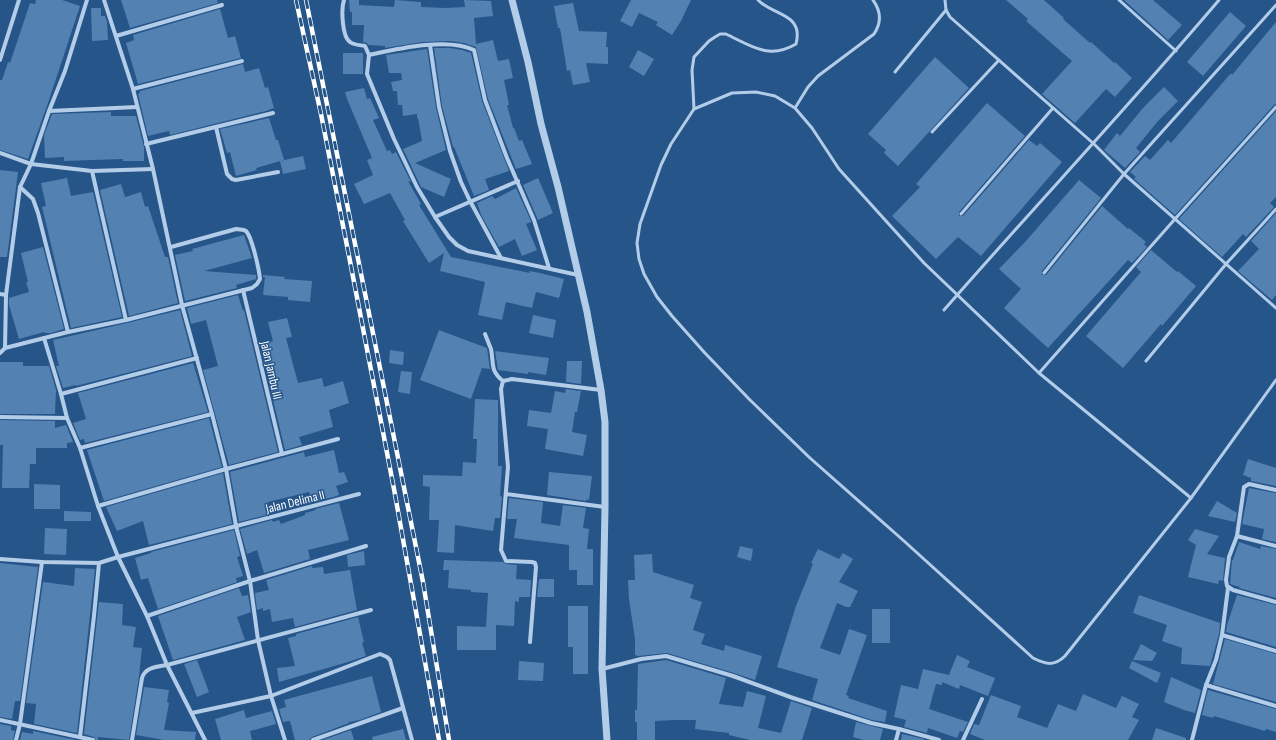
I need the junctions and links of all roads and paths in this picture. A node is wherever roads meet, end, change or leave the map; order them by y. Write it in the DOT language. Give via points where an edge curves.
graph roads {
  1 [pos="19,0"];
  2 [pos="87,0"];
  3 [pos="104,0"];
  4 [pos="344,0"];
  5 [pos="512,0"];
  6 [pos="758,0"];
  7 [pos="873,0"];
  8 [pos="945,0"];
  9 [pos="1119,0"];
  10 [pos="1219,0"];
  11 [pos="222,5"];
  12 [pos="1276,5"];
  13 [pos="946,10"];
  14 [pos="116,36"];
  15 [pos="430,45"];
  16 [pos="1176,51"];
  17 [pos="369,55"];
  18 [pos="0,60"];
  19 [pos="999,60"];
  20 [pos="242,61"];
  21 [pos="895,72"];
  22 [pos="133,89"];
  23 [pos="137,107"];
  24 [pos="1276,107"];
  25 [pos="795,108"];
  26 [pos="1053,108"];
  27 [pos="694,109"];
  28 [pos="49,111"];
  29 [pos="273,113"];
  30 [pos="216,127"];
  31 [pos="932,132"];
  32 [pos="146,144"];
  33 [pos="1094,144"];
  34 [pos="0,153"];
  35 [pos="31,164"];
  36 [pos="153,169"];
  37 [pos="92,171"];
  38 [pos="278,172"];
  39 [pos="1124,174"];
  40 [pos="518,181"];
  41 [pos="20,187"];
  42 [pos="470,201"];
  43 [pos="1276,209"];
  44 [pos="961,214"];
  45 [pos="435,217"];
  46 [pos="1175,219"];
  47 [pos="171,247"];
  48 [pos="501,258"];
  49 [pos="1226,264"];
  50 [pos="549,268"];
  51 [pos="1044,273"];
  52 [pos="578,275"];
  53 [pos="243,290"];
  54 [pos="0,294"];
  55 [pos="6,295"];
  56 [pos="957,295"];
  57 [pos="182,305"];
  58 [pos="1276,308"];
  59 [pos="944,310"];
  60 [pos="126,320"];
  61 [pos="68,332"];
  62 [pos="485,334"];
  63 [pos="44,338"];
  64 [pos="5,348"];
  65 [pos="0,354"];
  66 [pos="197,358"];
  67 [pos="1146,361"];
  68 [pos="1039,373"];
  69 [pos="1276,380"];
  70 [pos="503,381"];
  71 [pos="601,390"];
  72 [pos="61,394"];
  73 [pos="212,414"];
  74 [pos="0,417"];
  75 [pos="67,418"];
  76 [pos="338,439"];
  77 [pos="80,448"];
  78 [pos="282,454"];
  79 [pos="226,469"];
  80 [pos="1276,490"];
  81 [pos="359,494"];
  82 [pos="506,494"];
  83 [pos="1191,498"];
  84 [pos="98,506"];
  85 [pos="605,507"];
  86 [pos="236,526"];
  87 [pos="1237,536"];
  88 [pos="366,546"];
  89 [pos="1276,546"];
  90 [pos="118,557"];
  91 [pos="0,559"];
  92 [pos="42,562"];
  93 [pos="98,563"];
  94 [pos="250,581"];
  95 [pos="1228,588"];
  96 [pos="1276,602"];
  97 [pos="371,610"];
  98 [pos="147,616"];
  99 [pos="1222,635"];
  100 [pos="258,640"];
  101 [pos="530,642"];
  102 [pos="1276,651"];
  103 [pos="167,665"];
  104 [pos="602,669"];
  105 [pos="1206,685"];
  106 [pos="271,696"];
  107 [pos="982,699"];
  108 [pos="1276,706"];
  109 [pos="403,708"];
  110 [pos="192,713"];
  111 [pos="0,720"];
  112 [pos="20,724"];
  113 [pos="898,728"];
  114 [pos="80,737"];
  115 [pos="16,740"];
  116 [pos="93,740"];
  117 [pos="132,740"];
  118 [pos="205,740"];
  119 [pos="285,740"];
  120 [pos="314,740"];
  121 [pos="412,740"];
  122 [pos="607,740"];
  123 [pos="896,740"];
  124 [pos="939,740"];
  125 [pos="963,740"];
  126 [pos="1192,740"];
  1 -- 18 [label="street"];
  2 -- 28 [label="street" via="65,71"];
  3 -- 14 [label="street"];
  4 -- 17 [label="street" via="343,28 348,41 365,46"];
  5 -- 52 [label="street"];
  6 -- 27 [label="lane" via="784,14 795,24 798,31 796,44 776,52 764,51 726,34 715,37 694,57"];
  7 -- 25 [label="lane" via="880,13 878,28 874,34 818,76"];
  8 -- 13 [label="lane"];
  9 -- 16 [label="lane"];
  10 -- 16 [label="lane"];
  11 -- 14 [label="street"];
  12 -- 39 [label="lane"];
  13 -- 19 [label="lane" via="950,17"];
  13 -- 21 [label="lane"];
  14 -- 22 [label="street"];
  15 -- 17 [label="street"];
  15 -- 40 [label="street" via="450,44 474,50 485,100"];
  15 -- 42 [label="street" via="443,126 461,182"];
  16 -- 33 [label="lane"];
  17 -- 45 [label="street" via="368,74 417,187"];
  19 -- 26 [label="lane"];
  19 -- 31 [label="lane"];
  20 -- 22 [label="street"];
  22 -- 23 [label="street"];
  23 -- 28 [label="street"];
  23 -- 32 [label="street"];
  24 -- 46 [label="lane"];
  25 -- 27 [label="lane" via="775,96 756,92 732,93"];
  25 -- 56 [label="lane" via="812,128 839,169 924,263"];
  26 -- 33 [label="lane"];
  26 -- 44 [label="lane"];
  27 -- 83 [label="lane" via="671,144 661,165 640,224 637,243 639,258 644,274 657,297 704,352 804,452 1033,658 1049,664 1060,661 1065,656"];
  28 -- 35 [label="street"];
  29 -- 30 [label="street"];
  30 -- 32 [label="street"];
  30 -- 38 [label="street" via="227,174 232,179"];
  32 -- 36 [label="street"];
  33 -- 39 [label="lane"];
  33 -- 56 [label="lane"];
  34 -- 35 [label="street"];
  35 -- 37 [label="street"];
  35 -- 41 [label="street"];
  36 -- 37 [label="street"];
  36 -- 47 [label="street"];
  37 -- 60 [label="street"];
  39 -- 46 [label="lane"];
  39 -- 51 [label="lane"];
  40 -- 42 [label="street"];
  40 -- 50 [label="street"];
  41 -- 55 [label="street"];
  41 -- 61 [label="street" via="33,199 38,213"];
  42 -- 45 [label="street"];
  42 -- 48 [label="street"];
  43 -- 49 [label="lane"];
  45 -- 48 [label="street" via="457,245 468,251"];
  46 -- 49 [label="lane"];
  46 -- 68 [label="lane"];
  47 -- 53 [label="street" via="236,229 243,230 250,240 260,278 252,288"];
  47 -- 57 [label="street"];
  48 -- 50 [label="street"];
  49 -- 58 [label="lane"];
  49 -- 67 [label="lane"];
  50 -- 52 [label="street"];
  52 -- 71 [label="street"];
  53 -- 57 [label="street"];
  53 -- 78 [label="street, Jalan Jambu III"];
  54 -- 55 [label="street"];
  55 -- 64 [label="street"];
  56 -- 59 [label="lane"];
  56 -- 68 [label="lane"];
  57 -- 60 [label="street"];
  57 -- 66 [label="street"];
  60 -- 61 [label="street"];
  61 -- 63 [label="street"];
  62 -- 70 [label="street" via="491,349 493,370"];
  63 -- 64 [label="street"];
  63 -- 72 [label="street"];
  64 -- 65 [label="street"];
  66 -- 72 [label="street"];
  66 -- 73 [label="street"];
  68 -- 83 [label="lane"];
  69 -- 83 [label="lane"];
  70 -- 71 [label="street" via="512,379"];
  70 -- 82 [label="street" via="501,389 508,467"];
  71 -- 85 [label="street" via="605,422"];
  72 -- 75 [label="street"];
  73 -- 77 [label="street"];
  73 -- 79 [label="street"];
  74 -- 75 [label="street"];
  75 -- 77 [label="street"];
  76 -- 78 [label="street"];
  77 -- 84 [label="street"];
  78 -- 79 [label="street"];
  79 -- 84 [label="street"];
  79 -- 86 [label="street"];
  80 -- 87 [label="street" via="1246,485"];
  81 -- 86 [label="street, Jalan Delima II"];
  82 -- 85 [label="street"];
  82 -- 101 [label="street" via="501,550 506,561 532,562 536,567"];
  84 -- 90 [label="street"];
  85 -- 104 [label="street"];
  86 -- 90 [label="street, Jalan Delima II"];
  86 -- 94 [label="street"];
  87 -- 89 [label="street"];
  87 -- 95 [label="street" via="1229,557 1226,580"];
  88 -- 94 [label="street"];
  90 -- 93 [label="street, Jalan Delima II"];
  90 -- 98 [label="street"];
  91 -- 92 [label="street, Jalan Delima II"];
  92 -- 93 [label="street, Jalan Delima II"];
  92 -- 112 [label="street"];
  93 -- 114 [label="street"];
  94 -- 98 [label="street"];
  94 -- 100 [label="street"];
  95 -- 96 [label="street"];
  95 -- 99 [label="street"];
  97 -- 100 [label="street"];
  98 -- 103 [label="street"];
  99 -- 102 [label="street"];
  99 -- 105 [label="street"];
  100 -- 103 [label="street"];
  100 -- 106 [label="street"];
  103 -- 110 [label="street"];
  103 -- 117 [label="street" via="148,669 143,673"];
  104 -- 113 [label="street" via="641,659 666,656 871,723"];
  104 -- 122 [label="street"];
  105 -- 108 [label="street"];
  105 -- 126 [label="street"];
  106 -- 109 [label="street" via="380,654 390,660"];
  106 -- 110 [label="street"];
  106 -- 119 [label="street"];
  107 -- 125 [label="street"];
  109 -- 120 [label="street"];
  109 -- 121 [label="street"];
  110 -- 118 [label="street"];
  111 -- 112 [label="street"];
  112 -- 114 [label="street"];
  112 -- 115 [label="street"];
  113 -- 123 [label="street"];
  113 -- 124 [label="street"];
  114 -- 116 [label="street"];
}
